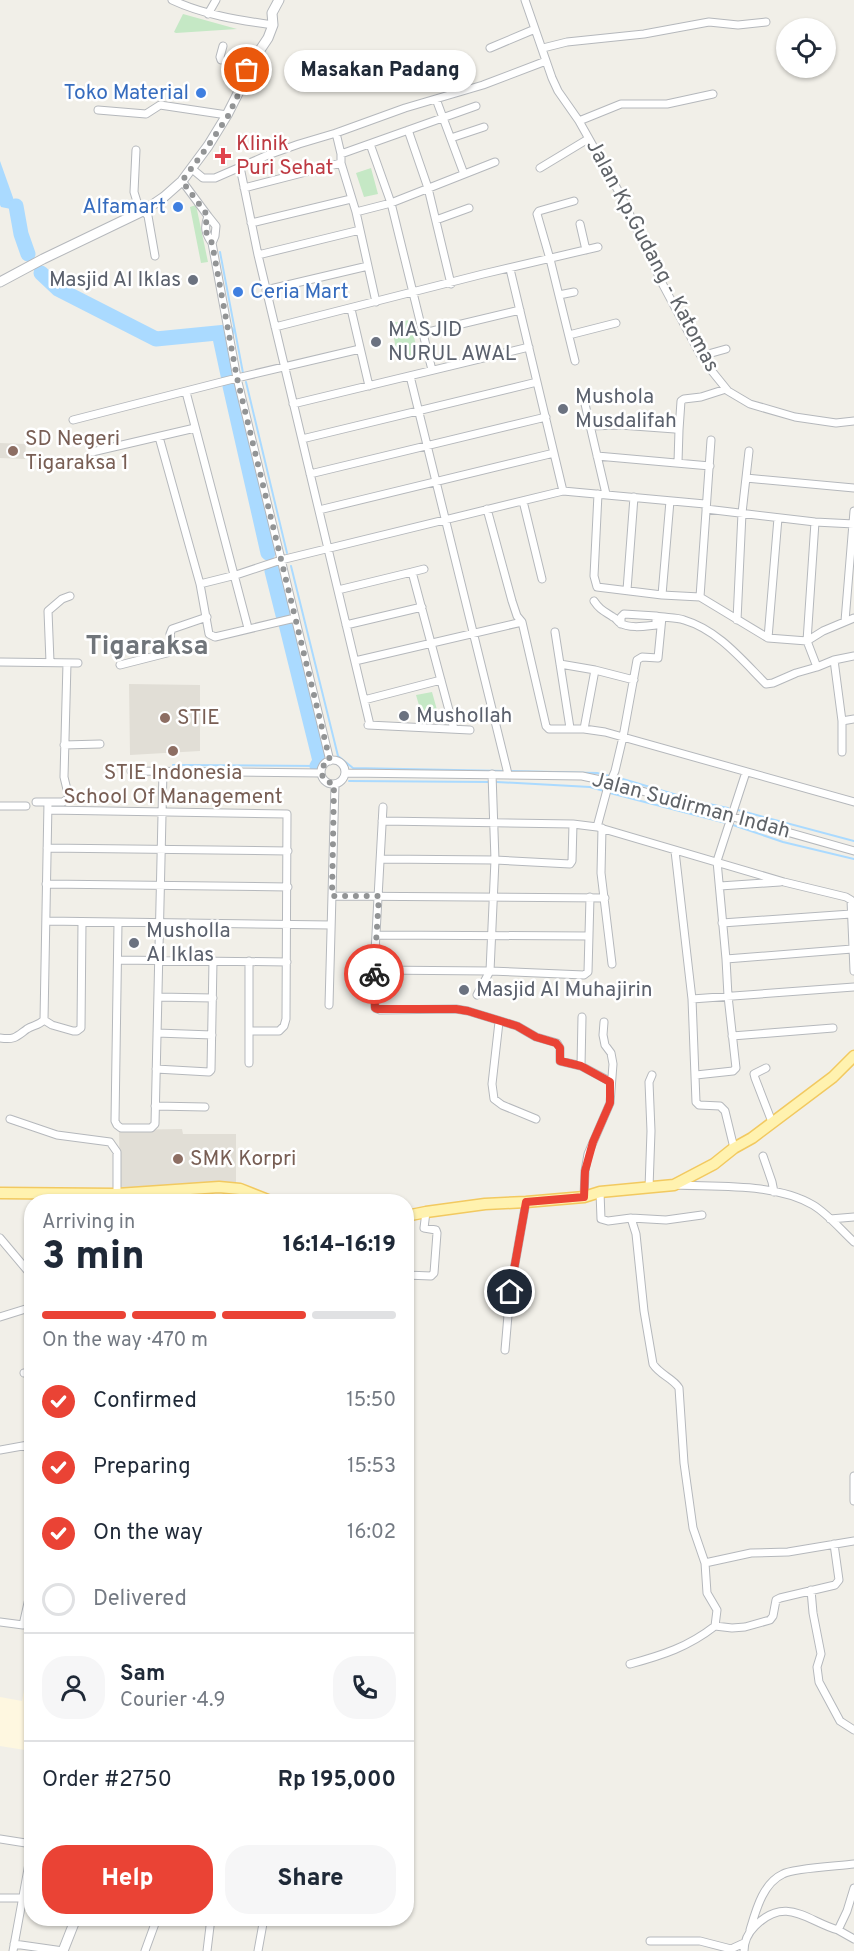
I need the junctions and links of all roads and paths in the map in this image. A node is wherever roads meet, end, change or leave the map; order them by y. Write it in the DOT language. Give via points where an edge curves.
graph roads {
  1 [pos="172,0"];
  2 [pos="216,0"];
  3 [pos="279,0"];
  4 [pos="525,0"];
  5 [pos="208,14"];
  6 [pos="766,22"];
  7 [pos="273,24"];
  8 [pos="535,28"];
  9 [pos="223,46"];
  10 [pos="490,48"];
  11 [pos="543,48"];
  12 [pos="221,60"];
  13 [pos="546,61"];
  14 [pos="712,94"];
  15 [pos="436,99"];
  16 [pos="476,106"];
  17 [pos="98,110"];
  18 [pos="228,116"];
  19 [pos="443,117"];
  20 [pos="579,121"];
  21 [pos="484,127"];
  22 [pos="408,130"];
  23 [pos="336,133"];
  24 [pos="451,138"];
  25 [pos="588,139"];
  26 [pos="370,144"];
  27 [pos="136,150"];
  28 [pos="342,154"];
  29 [pos="495,162"];
  30 [pos="342,163"];
  31 [pos="240,167"];
  32 [pos="191,168"];
  33 [pos="540,168"];
  34 [pos="464,174"];
  35 [pos="182,181"];
  36 [pos="244,188"];
  37 [pos="428,188"];
  38 [pos="351,199"];
  39 [pos="574,201"];
  40 [pos="391,203"];
  41 [pos="469,208"];
  42 [pos="145,210"];
  43 [pos="356,212"];
  44 [pos="208,216"];
  45 [pos="436,220"];
  46 [pos="251,223"];
  47 [pos="580,224"];
  48 [pos="360,230"];
  49 [pos="212,243"];
  50 [pos="598,247"];
  51 [pos="586,250"];
  52 [pos="258,255"];
  53 [pos="156,256"];
  54 [pos="550,259"];
  55 [pos="368,266"];
  56 [pos="510,269"];
  57 [pos="0,282"];
  58 [pos="451,284"];
  59 [pos="266,290"];
  60 [pos="573,292"];
  61 [pos="415,293"];
  62 [pos="559,295"];
  63 [pos="376,302"];
  64 [pos="351,309"];
  65 [pos="520,310"];
  66 [pos="616,323"];
  67 [pos="275,327"];
  68 [pos="424,333"];
  69 [pos="569,335"];
  70 [pos="529,347"];
  71 [pos="360,349"];
  72 [pos="726,349"];
  73 [pos="701,356"];
  74 [pos="575,361"];
  75 [pos="284,366"];
  76 [pos="432,370"];
  77 [pos="410,376"];
  78 [pos="237,378"];
  79 [pos="537,382"];
  80 [pos="369,386"];
  81 [pos="726,389"];
  82 [pos="186,392"];
  83 [pos="293,404"];
  84 [pos="585,404"];
  85 [pos="419,411"];
  86 [pos="546,417"];
  87 [pos="73,420"];
  88 [pos="854,421"];
  89 [pos="590,426"];
  90 [pos="195,428"];
  91 [pos="679,430"];
  92 [pos="159,437"];
  93 [pos="302,439"];
  94 [pos="711,440"];
  95 [pos="427,446"];
  96 [pos="749,451"];
  97 [pos="92,452"];
  98 [pos="554,453"];
  99 [pos="597,456"];
  100 [pos="678,462"];
  101 [pos="710,466"];
  102 [pos="310,474"];
  103 [pos="746,478"];
  104 [pos="436,482"];
  105 [pos="854,488"];
  106 [pos="563,491"];
  107 [pos="602,494"];
  108 [pos="634,497"];
  109 [pos="523,501"];
  110 [pos="670,501"];
  111 [pos="706,506"];
  112 [pos="319,510"];
  113 [pos="487,510"];
  114 [pos="854,511"];
  115 [pos="742,513"];
  116 [pos="778,518"];
  117 [pos="446,520"];
  118 [pos="815,522"];
  119 [pos="853,524"];
  120 [pos="328,548"];
  121 [pos="281,560"];
  122 [pos="424,569"];
  123 [pos="412,572"];
  124 [pos="236,575"];
  125 [pos="542,579"];
  126 [pos="200,584"];
  127 [pos="338,590"];
  128 [pos="627,590"];
  129 [pos="662,595"];
  130 [pos="70,596"];
  131 [pos="700,597"];
  132 [pos="594,601"];
  133 [pos="422,607"];
  134 [pos="207,617"];
  135 [pos="659,617"];
  136 [pos="296,618"];
  137 [pos="854,618"];
  138 [pos="737,620"];
  139 [pos="845,621"];
  140 [pos="522,622"];
  141 [pos="621,624"];
  142 [pos="346,625"];
  143 [pos="249,628"];
  144 [pos="555,632"];
  145 [pos="474,633"];
  146 [pos="768,638"];
  147 [pos="807,641"];
  148 [pos="432,643"];
  149 [pos="854,656"];
  150 [pos="834,660"];
  151 [pos="355,661"];
  152 [pos="0,662"];
  153 [pos="50,662"];
  154 [pos="67,663"];
  155 [pos="78,663"];
  156 [pos="560,664"];
  157 [pos="120,665"];
  158 [pos="817,667"];
  159 [pos="595,670"];
  160 [pos="441,680"];
  161 [pos="634,680"];
  162 [pos="364,699"];
  163 [pos="854,719"];
  164 [pos="842,720"];
  165 [pos="570,728"];
  166 [pos="454,729"];
  167 [pos="584,729"];
  168 [pos="470,730"];
  169 [pos="623,737"];
  170 [pos="100,744"];
  171 [pos="64,745"];
  172 [pos="842,752"];
  173 [pos="330,761"];
  174 [pos="131,771"];
  175 [pos="163,771"];
  176 [pos="746,772"];
  177 [pos="321,773"];
  178 [pos="346,773"];
  179 [pos="492,774"];
  180 [pos="508,774"];
  181 [pos="610,782"];
  182 [pos="334,784"];
  183 [pos="36,802"];
  184 [pos="854,802"];
  185 [pos="0,806"];
  186 [pos="26,806"];
  187 [pos="48,806"];
  188 [pos="383,807"];
  189 [pos="162,812"];
  190 [pos="732,816"];
  191 [pos="382,821"];
  192 [pos="495,822"];
  193 [pos="573,824"];
  194 [pos="599,828"];
  195 [pos="47,848"];
  196 [pos="161,850"];
  197 [pos="288,851"];
  198 [pos="675,851"];
  199 [pos="854,851"];
  200 [pos="381,858"];
  201 [pos="495,860"];
  202 [pos="717,861"];
  203 [pos="784,882"];
  204 [pos="46,884"];
  205 [pos="160,885"];
  206 [pos="720,886"];
  207 [pos="288,887"];
  208 [pos="332,896"];
  209 [pos="379,896"];
  210 [pos="494,897"];
  211 [pos="590,897"];
  212 [pos="605,898"];
  213 [pos="851,914"];
  214 [pos="46,921"];
  215 [pos="82,922"];
  216 [pos="118,922"];
  217 [pos="159,923"];
  218 [pos="722,923"];
  219 [pos="287,925"];
  220 [pos="331,925"];
  221 [pos="377,935"];
  222 [pos="492,936"];
  223 [pos="589,936"];
  224 [pos="852,949"];
  225 [pos="726,959"];
  226 [pos="118,960"];
  227 [pos="158,961"];
  228 [pos="213,961"];
  229 [pos="249,961"];
  230 [pos="287,962"];
  231 [pos="612,964"];
  232 [pos="374,970"];
  233 [pos="490,971"];
  234 [pos="854,971"];
  235 [pos="854,987"];
  236 [pos="477,995"];
  237 [pos="728,996"];
  238 [pos="158,997"];
  239 [pos="213,998"];
  240 [pos="692,999"];
  241 [pos="329,1005"];
  242 [pos="582,1017"];
  243 [pos="44,1020"];
  244 [pos="499,1022"];
  245 [pos="604,1022"];
  246 [pos="833,1028"];
  247 [pos="249,1031"];
  248 [pos="157,1033"];
  249 [pos="212,1035"];
  250 [pos="732,1036"];
  251 [pos="0,1038"];
  252 [pos="854,1056"];
  253 [pos="249,1063"];
  254 [pos="581,1066"];
  255 [pos="765,1068"];
  256 [pos="156,1069"];
  257 [pos="652,1075"];
  258 [pos="696,1075"];
  259 [pos="610,1082"];
  260 [pos="155,1106"];
  261 [pos="205,1107"];
  262 [pos="10,1119"];
  263 [pos="536,1119"];
  264 [pos="772,1122"];
  265 [pos="734,1148"];
  266 [pos="763,1156"];
  267 [pos="674,1185"];
  268 [pos="649,1188"];
  269 [pos="600,1192"];
  270 [pos="774,1192"];
  271 [pos="0,1193"];
  272 [pos="117,1194"];
  273 [pos="253,1194"];
  274 [pos="584,1197"];
  275 [pos="526,1202"];
  276 [pos="426,1212"];
  277 [pos="414,1214"];
  278 [pos="702,1215"];
  279 [pos="854,1217"];
  280 [pos="631,1218"];
  281 [pos="830,1219"];
  282 [pos="0,1238"];
  283 [pos="854,1242"];
  284 [pos="24,1266"];
  285 [pos="414,1275"];
  286 [pos="24,1310"];
  287 [pos="0,1317"];
  288 [pos="505,1350"];
  289 [pos="24,1445"];
  290 [pos="0,1450"];
  291 [pos="854,1476"];
  292 [pos="854,1501"];
  293 [pos="854,1541"];
  294 [pos="834,1544"];
  295 [pos="705,1563"];
  296 [pos="811,1590"];
  297 [pos="24,1621"];
  298 [pos="0,1622"];
  299 [pos="23,1625"];
  300 [pos="715,1626"];
  301 [pos="630,1664"];
  302 [pos="854,1730"];
  303 [pos="0,1839"];
  304 [pos="24,1844"];
  305 [pos="854,1864"];
  306 [pos="24,1887"];
  307 [pos="854,1888"];
  308 [pos="0,1898"];
  309 [pos="22,1898"];
  310 [pos="73,1926"];
  311 [pos="154,1926"];
  312 [pos="210,1926"];
  313 [pos="263,1926"];
  314 [pos="838,1930"];
  315 [pos="749,1932"];
  316 [pos="854,1939"];
  317 [pos="650,1941"];
  318 [pos="744,1943"];
  319 [pos="14,1948"];
  320 [pos="63,1951"];
  321 [pos="145,1951"];
  322 [pos="207,1951"];
  323 [pos="258,1951"];
  324 [pos="744,1951"];
  1 -- 5 [label="street"];
  2 -- 5 [label="street"];
  3 -- 7 [label="street" via="272,13"];
  4 -- 8 [label="street, Jalan Kp.Gudang - Katomas"];
  5 -- 7 [label="street"];
  6 -- 11 [label="street" via="709,22"];
  7 -- 18 [label="street"];
  8 -- 10 [label="street"];
  8 -- 11 [label="street, Jalan Kp.Gudang - Katomas"];
  9 -- 12 [label="street"];
  11 -- 13 [label="street, Jalan Kp.Gudang - Katomas"];
  13 -- 15 [label="street"];
  13 -- 20 [label="street, Jalan Kp.Gudang - Katomas" via="558,91"];
  14 -- 20 [label="street" via="668,104 621,104"];
  15 -- 19 [label="street"];
  15 -- 23 [label="street"];
  16 -- 19 [label="street"];
  17 -- 18 [label="street" via="146,114 160,105"];
  18 -- 32 [label="street"];
  19 -- 22 [label="street"];
  19 -- 24 [label="street"];
  20 -- 25 [label="street, Jalan Kp.Gudang - Katomas"];
  21 -- 24 [label="street"];
  22 -- 26 [label="street"];
  22 -- 37 [label="street"];
  23 -- 28 [label="street"];
  23 -- 31 [label="street"];
  24 -- 34 [label="street"];
  25 -- 33 [label="street"];
  25 -- 73 [label="street, Jalan Kp.Gudang - Katomas"];
  26 -- 28 [label="street"];
  26 -- 40 [label="street"];
  27 -- 42 [label="street" via="134,192 138,205"];
  28 -- 30 [label="street"];
  29 -- 34 [label="street"];
  30 -- 36 [label="street"];
  30 -- 38 [label="street"];
  31 -- 32 [label="street" via="209,179"];
  31 -- 36 [label="street"];
  32 -- 35 [label="street"];
  34 -- 37 [label="street"];
  35 -- 42 [label="street"];
  35 -- 44 [label="street"];
  36 -- 46 [label="street"];
  37 -- 40 [label="street"];
  37 -- 45 [label="street"];
  38 -- 43 [label="street"];
  38 -- 46 [label="street"];
  39 -- 54 [label="street" via="537,212"];
  40 -- 43 [label="street"];
  40 -- 61 [label="street"];
  41 -- 45 [label="street"];
  42 -- 53 [label="street"];
  42 -- 57 [label="street"];
  43 -- 48 [label="street"];
  44 -- 49 [label="street" via="204,226"];
  44 -- 49 [label="street" via="216,226"];
  45 -- 58 [label="street"];
  46 -- 52 [label="street"];
  47 -- 51 [label="street"];
  48 -- 52 [label="street"];
  48 -- 55 [label="street"];
  49 -- 78 [label="street"];
  50 -- 51 [label="street"];
  51 -- 54 [label="street"];
  52 -- 59 [label="street"];
  54 -- 56 [label="street"];
  54 -- 62 [label="street"];
  55 -- 59 [label="street"];
  55 -- 63 [label="street"];
  56 -- 58 [label="street"];
  56 -- 65 [label="street"];
  58 -- 61 [label="street"];
  59 -- 67 [label="street"];
  60 -- 62 [label="street"];
  61 -- 63 [label="street"];
  61 -- 68 [label="street"];
  62 -- 69 [label="street"];
  63 -- 64 [label="street"];
  64 -- 67 [label="street"];
  64 -- 71 [label="street"];
  65 -- 68 [label="street"];
  65 -- 70 [label="street"];
  66 -- 69 [label="street"];
  67 -- 75 [label="street"];
  68 -- 76 [label="street"];
  69 -- 74 [label="street"];
  70 -- 76 [label="street"];
  70 -- 79 [label="street"];
  71 -- 75 [label="street"];
  71 -- 80 [label="street"];
  72 -- 73 [label="street"];
  73 -- 81 [label="street, Jalan Kp.Gudang - Katomas"];
  75 -- 78 [label="street"];
  75 -- 83 [label="street"];
  76 -- 77 [label="street"];
  77 -- 80 [label="street"];
  77 -- 85 [label="street"];
  78 -- 82 [label="street"];
  78 -- 121 [label="street"];
  79 -- 85 [label="street"];
  79 -- 86 [label="street"];
  80 -- 83 [label="street"];
  81 -- 88 [label="street, Jalan Kp.Gudang - Katomas" via="750,404 795,417 836,423"];
  81 -- 91 [label="street" via="681,401"];
  82 -- 87 [label="street"];
  82 -- 90 [label="street"];
  83 -- 93 [label="street"];
  84 -- 89 [label="street"];
  85 -- 93 [label="street"];
  85 -- 95 [label="street"];
  86 -- 95 [label="street"];
  86 -- 98 [label="street"];
  89 -- 91 [label="street"];
  89 -- 99 [label="street"];
  90 -- 92 [label="street"];
  90 -- 124 [label="street"];
  91 -- 100 [label="street"];
  92 -- 97 [label="street"];
  92 -- 126 [label="street"];
  93 -- 102 [label="street"];
  94 -- 101 [label="street"];
  95 -- 102 [label="street"];
  95 -- 104 [label="street"];
  96 -- 103 [label="street"];
  98 -- 104 [label="street"];
  98 -- 106 [label="street"];
  99 -- 100 [label="street"];
  99 -- 107 [label="street"];
  100 -- 101 [label="street"];
  101 -- 111 [label="street"];
  102 -- 112 [label="street"];
  103 -- 105 [label="street"];
  103 -- 115 [label="street"];
  104 -- 112 [label="street"];
  104 -- 117 [label="street"];
  106 -- 107 [label="street"];
  106 -- 109 [label="street"];
  107 -- 108 [label="street"];
  107 -- 128 [label="street" via="594,583 601,588"];
  108 -- 110 [label="street"];
  108 -- 128 [label="street"];
  109 -- 113 [label="street"];
  109 -- 125 [label="street"];
  110 -- 111 [label="street"];
  110 -- 129 [label="street"];
  111 -- 115 [label="street"];
  111 -- 131 [label="street"];
  112 -- 120 [label="street"];
  113 -- 117 [label="street"];
  113 -- 140 [label="street" via="512,601"];
  114 -- 119 [label="street"];
  115 -- 116 [label="street"];
  115 -- 138 [label="street"];
  116 -- 118 [label="street"];
  116 -- 146 [label="street"];
  117 -- 120 [label="street"];
  117 -- 145 [label="street"];
  118 -- 119 [label="street"];
  118 -- 147 [label="street"];
  119 -- 139 [label="street"];
  120 -- 121 [label="street"];
  120 -- 127 [label="street"];
  121 -- 124 [label="street"];
  121 -- 136 [label="street"];
  122 -- 123 [label="street"];
  123 -- 127 [label="street"];
  123 -- 133 [label="street"];
  124 -- 126 [label="street"];
  124 -- 143 [label="street"];
  126 -- 134 [label="street"];
  127 -- 142 [label="street"];
  128 -- 129 [label="street"];
  129 -- 131 [label="street"];
  130 -- 153 [label="street" via="48,611"];
  131 -- 138 [label="street"];
  132 -- 141 [label="street"];
  133 -- 142 [label="street"];
  133 -- 148 [label="street"];
  134 -- 143 [label="street" via="209,634 214,638"];
  134 -- 157 [label="street" via="172,629 172,648 167,653"];
  135 -- 141 [label="street" via="656,625"];
  135 -- 141 [label="street" via="624,614"];
  135 -- 158 [label="street" via="684,620 711,633 766,684"];
  135 -- 161 [label="street" via="658,658 637,660"];
  136 -- 143 [label="street"];
  136 -- 173 [label="street"];
  137 -- 139 [label="street"];
  138 -- 146 [label="street"];
  139 -- 147 [label="street"];
  140 -- 145 [label="street"];
  140 -- 165 [label="street" via="546,726 551,730"];
  142 -- 151 [label="street"];
  144 -- 156 [label="street"];
  145 -- 148 [label="street"];
  145 -- 180 [label="street"];
  146 -- 147 [label="street"];
  147 -- 158 [label="street"];
  148 -- 151 [label="street"];
  148 -- 160 [label="street"];
  149 -- 150 [label="street"];
  150 -- 158 [label="street"];
  150 -- 164 [label="street"];
  151 -- 162 [label="street"];
  152 -- 153 [label="street"];
  153 -- 154 [label="street"];
  154 -- 155 [label="street"];
  154 -- 171 [label="street"];
  156 -- 159 [label="street"];
  156 -- 165 [label="street"];
  159 -- 161 [label="street"];
  159 -- 167 [label="street"];
  160 -- 162 [label="street"];
  160 -- 166 [label="street"];
  161 -- 169 [label="street"];
  162 -- 166 [label="street" via="368,725"];
  163 -- 164 [label="street"];
  164 -- 172 [label="street"];
  165 -- 167 [label="street"];
  166 -- 168 [label="street"];
  167 -- 169 [label="street"];
  169 -- 176 [label="street"];
  169 -- 181 [label="street"];
  170 -- 171 [label="street"];
  171 -- 187 [label="street" via="64,777 69,798"];
  173 -- 177 [label="street"];
  173 -- 178 [label="street" via="339,761"];
  174 -- 175 [label="street"];
  175 -- 177 [label="street"];
  175 -- 189 [label="street"];
  176 -- 184 [label="street"];
  176 -- 190 [label="street"];
  177 -- 182 [label="street" via="325,781"];
  178 -- 179 [label="street, Jalan Sudirman Indah"];
  178 -- 182 [label="street" via="344,779"];
  179 -- 180 [label="street, Jalan Sudirman Indah"];
  179 -- 192 [label="street"];
  180 -- 181 [label="street, Jalan Sudirman Indah" via="582,776"];
  181 -- 190 [label="street, Jalan Sudirman Indah"];
  181 -- 194 [label="street"];
  182 -- 208 [label="street"];
  183 -- 187 [label="street"];
  185 -- 186 [label="street"];
  187 -- 189 [label="street"];
  187 -- 195 [label="street"];
  188 -- 191 [label="street"];
  189 -- 196 [label="street"];
  189 -- 197 [label="street" via="287,814"];
  190 -- 199 [label="street, Jalan Sudirman Indah"];
  190 -- 202 [label="street"];
  191 -- 192 [label="street"];
  191 -- 200 [label="street"];
  192 -- 193 [label="street"];
  192 -- 201 [label="street"];
  193 -- 194 [label="street"];
  193 -- 201 [label="street" via="570,864"];
  194 -- 198 [label="street"];
  194 -- 212 [label="street"];
  195 -- 196 [label="street"];
  195 -- 204 [label="street"];
  196 -- 197 [label="street"];
  196 -- 205 [label="street"];
  197 -- 207 [label="street"];
  198 -- 202 [label="street"];
  198 -- 240 [label="street"];
  200 -- 201 [label="street"];
  200 -- 209 [label="street"];
  201 -- 210 [label="street"];
  202 -- 203 [label="street"];
  202 -- 206 [label="street"];
  203 -- 206 [label="street"];
  203 -- 213 [label="street" via="850,898"];
  204 -- 205 [label="street"];
  204 -- 214 [label="street"];
  205 -- 207 [label="street"];
  205 -- 217 [label="street"];
  206 -- 218 [label="street"];
  207 -- 219 [label="street"];
  208 -- 209 [label="street"];
  208 -- 220 [label="street"];
  209 -- 210 [label="street"];
  209 -- 221 [label="street"];
  210 -- 211 [label="street"];
  210 -- 222 [label="street"];
  211 -- 212 [label="street"];
  211 -- 223 [label="street"];
  212 -- 231 [label="street"];
  213 -- 218 [label="street"];
  213 -- 224 [label="street"];
  214 -- 215 [label="street"];
  214 -- 243 [label="street"];
  215 -- 216 [label="street"];
  215 -- 243 [label="street" via="81,1028 74,1031"];
  216 -- 217 [label="street"];
  216 -- 226 [label="street"];
  217 -- 219 [label="street"];
  217 -- 227 [label="street"];
  218 -- 225 [label="street"];
  219 -- 220 [label="street"];
  219 -- 230 [label="street"];
  220 -- 241 [label="street"];
  221 -- 222 [label="street"];
  221 -- 232 [label="street"];
  222 -- 223 [label="street"];
  222 -- 233 [label="street"];
  223 -- 233 [label="street" via="588,972 584,975"];
  224 -- 225 [label="street"];
  224 -- 234 [label="street"];
  225 -- 237 [label="street"];
  226 -- 227 [label="street"];
  226 -- 260 [label="street" via="115,1121 121,1128 154,1127"];
  227 -- 228 [label="street"];
  227 -- 238 [label="street"];
  228 -- 229 [label="street"];
  228 -- 239 [label="street"];
  229 -- 230 [label="street"];
  229 -- 247 [label="street"];
  230 -- 247 [label="street" via="284,1026 279,1031"];
  232 -- 233 [label="street"];
  232 -- 244 [label="street" via="377,1009 462,1009"];
  233 -- 236 [label="street"];
  235 -- 237 [label="street"];
  237 -- 240 [label="street"];
  237 -- 250 [label="street"];
  238 -- 239 [label="street"];
  238 -- 248 [label="street"];
  239 -- 249 [label="street"];
  240 -- 258 [label="street"];
  242 -- 254 [label="street"];
  243 -- 251 [label="street" via="17,1037"];
  244 -- 254 [label="street" via="556,1043 560,1061"];
  244 -- 263 [label="street" via="494,1099"];
  245 -- 259 [label="street" via="605,1045 613,1058"];
  246 -- 250 [label="street"];
  247 -- 253 [label="street"];
  248 -- 249 [label="street"];
  248 -- 256 [label="street"];
  249 -- 256 [label="street" via="210,1071"];
  250 -- 258 [label="street" via="736,1068"];
  252 -- 264 [label="main road" via="833,1077"];
  254 -- 259 [label="street"];
  255 -- 264 [label="street" via="754,1078"];
  256 -- 260 [label="street"];
  257 -- 268 [label="street"];
  258 -- 265 [label="street" via="696,1104 717,1105 725,1111"];
  259 -- 274 [label="street" via="610,1103 585,1171"];
  260 -- 261 [label="street"];
  262 -- 272 [label="street" via="57,1135 110,1142 117,1152"];
  264 -- 265 [label="main road"];
  265 -- 267 [label="main road" via="714,1164"];
  266 -- 270 [label="street"];
  267 -- 268 [label="main road"];
  267 -- 270 [label="street"];
  268 -- 269 [label="main road"];
  269 -- 274 [label="main road"];
  269 -- 280 [label="street" via="601,1219"];
  270 -- 281 [label="street" via="801,1199"];
  271 -- 272 [label="main road"];
  272 -- 273 [label="main road" via="219,1187"];
  274 -- 275 [label="main road"];
  275 -- 276 [label="main road"];
  275 -- 288 [label="street" via="510,1292"];
  276 -- 277 [label="main road"];
  276 -- 285 [label="street" via="424,1228 437,1233 434,1274"];
  278 -- 280 [label="street" via="666,1220"];
  279 -- 281 [label="street"];
  280 -- 295 [label="street" via="653,1365 679,1388 693,1528"];
  281 -- 283 [label="street"];
  282 -- 284 [label="street"];
  286 -- 287 [label="street"];
  289 -- 290 [label="street"];
  291 -- 292 [label="street"];
  293 -- 294 [label="street"];
  294 -- 295 [label="street" via="751,1553"];
  294 -- 296 [label="street" via="838,1582"];
  295 -- 300 [label="street" via="706,1593 717,1610"];
  296 -- 300 [label="street" via="776,1600 770,1620 745,1627"];
  296 -- 302 [label="street" via="821,1654 817,1667 819,1682 840,1721"];
  297 -- 299 [label="street"];
  298 -- 299 [label="street"];
  300 -- 301 [label="street" via="685,1646"];
  303 -- 304 [label="street"];
  305 -- 315 [label="street" via="785,1872 768,1888"];
  306 -- 309 [label="street"];
  307 -- 314 [label="street"];
  308 -- 309 [label="street"];
  309 -- 319 [label="street"];
  310 -- 320 [label="street"];
  311 -- 321 [label="street"];
  312 -- 322 [label="street"];
  313 -- 323 [label="street"];
  314 -- 315 [label="street" via="790,1911 776,1912"];
  314 -- 316 [label="street"];
  315 -- 318 [label="street"];
  317 -- 318 [label="street" via="700,1941 731,1948"];
  318 -- 324 [label="street"];
  319 -- 320 [label="street"];
}
